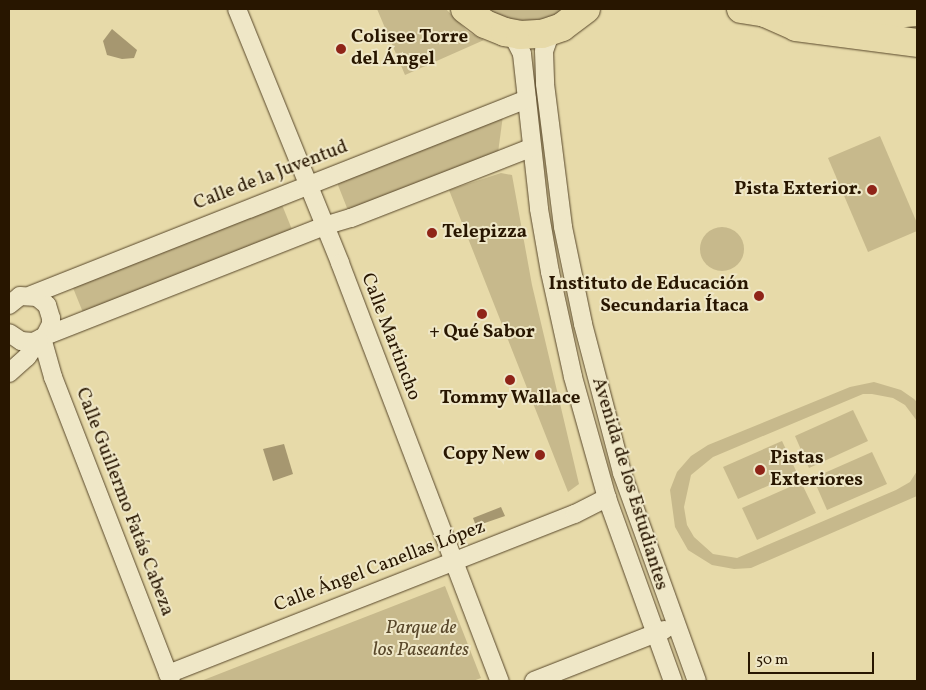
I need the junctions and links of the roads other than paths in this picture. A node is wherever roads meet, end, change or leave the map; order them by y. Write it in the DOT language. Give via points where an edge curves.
graph roads {
  1 [pos="237,9"];
  2 [pos="465,9"];
  3 [pos="586,9"];
  4 [pos="753,11"];
  5 [pos="917,12"];
  6 [pos="551,31"];
  7 [pos="512,34"];
  8 [pos="917,44"];
  9 [pos="527,99"];
  10 [pos="531,148"];
  11 [pos="308,184"];
  12 [pos="539,209"];
  13 [pos="324,226"];
  14 [pos="563,227"];
  15 [pos="31,295"];
  16 [pos="10,302"];
  17 [pos="9,332"];
  18 [pos="42,338"];
  19 [pos="9,373"];
  20 [pos="607,498"];
  21 [pos="453,561"];
  22 [pos="677,626"];
  23 [pos="654,633"];
  24 [pos="169,678"];
  25 [pos="500,681"];
  26 [pos="534,681"];
  27 [pos="673,681"];
  28 [pos="697,681"];
  1 -- 11 [label="street, Calle Martincho"];
  2 -- 7 [label="main road" via="485,24"];
  3 -- 6 [label="main road"];
  4 -- 5 [label="main road" via="870,16"];
  4 -- 8 [label="main road" via="796,27"];
  6 -- 7 [label="main road"];
  6 -- 14 [label="street, Avenida de los Estudiantes" via="544,61"];
  7 -- 9 [label="street, Avenida de los Estudiantes" via="522,54"];
  9 -- 10 [label="street, Avenida de los Estudiantes"];
  9 -- 11 [label="street, Calle de la Juventud"];
  10 -- 12 [label="street, Avenida de los Estudiantes"];
  10 -- 13 [label="street"];
  11 -- 13 [label="street, Calle Martincho"];
  11 -- 15 [label="street, Calle de la Juventud"];
  12 -- 14 [label="street"];
  12 -- 20 [label="street, Avenida de los Estudiantes" via="569,360"];
  13 -- 18 [label="street"];
  13 -- 21 [label="street, Calle Martincho"];
  14 -- 22 [label="street, Avenida de los Estudiantes" via="606,421"];
  15 -- 16 [label="street, Calle de la Juventud" via="20,296"];
  15 -- 18 [label="street" via="43,300 50,311 51,324"];
  17 -- 18 [label="street" via="21,342"];
  18 -- 19 [label="street"];
  18 -- 24 [label="street, Calle Guillermo Fatás Cabeza" via="52,377"];
  20 -- 21 [label="street, Calle Ángel Canellas López" via="575,514"];
  20 -- 23 [label="street, Avenida de los Estudiantes"];
  21 -- 24 [label="street, Calle Ángel Canellas López"];
  21 -- 25 [label="street, Calle Martincho"];
  22 -- 23 [label="street"];
  22 -- 28 [label="street, Avenida de los Estudiantes"];
  23 -- 26 [label="street"];
  23 -- 27 [label="street, Avenida de los Estudiantes"];
}
